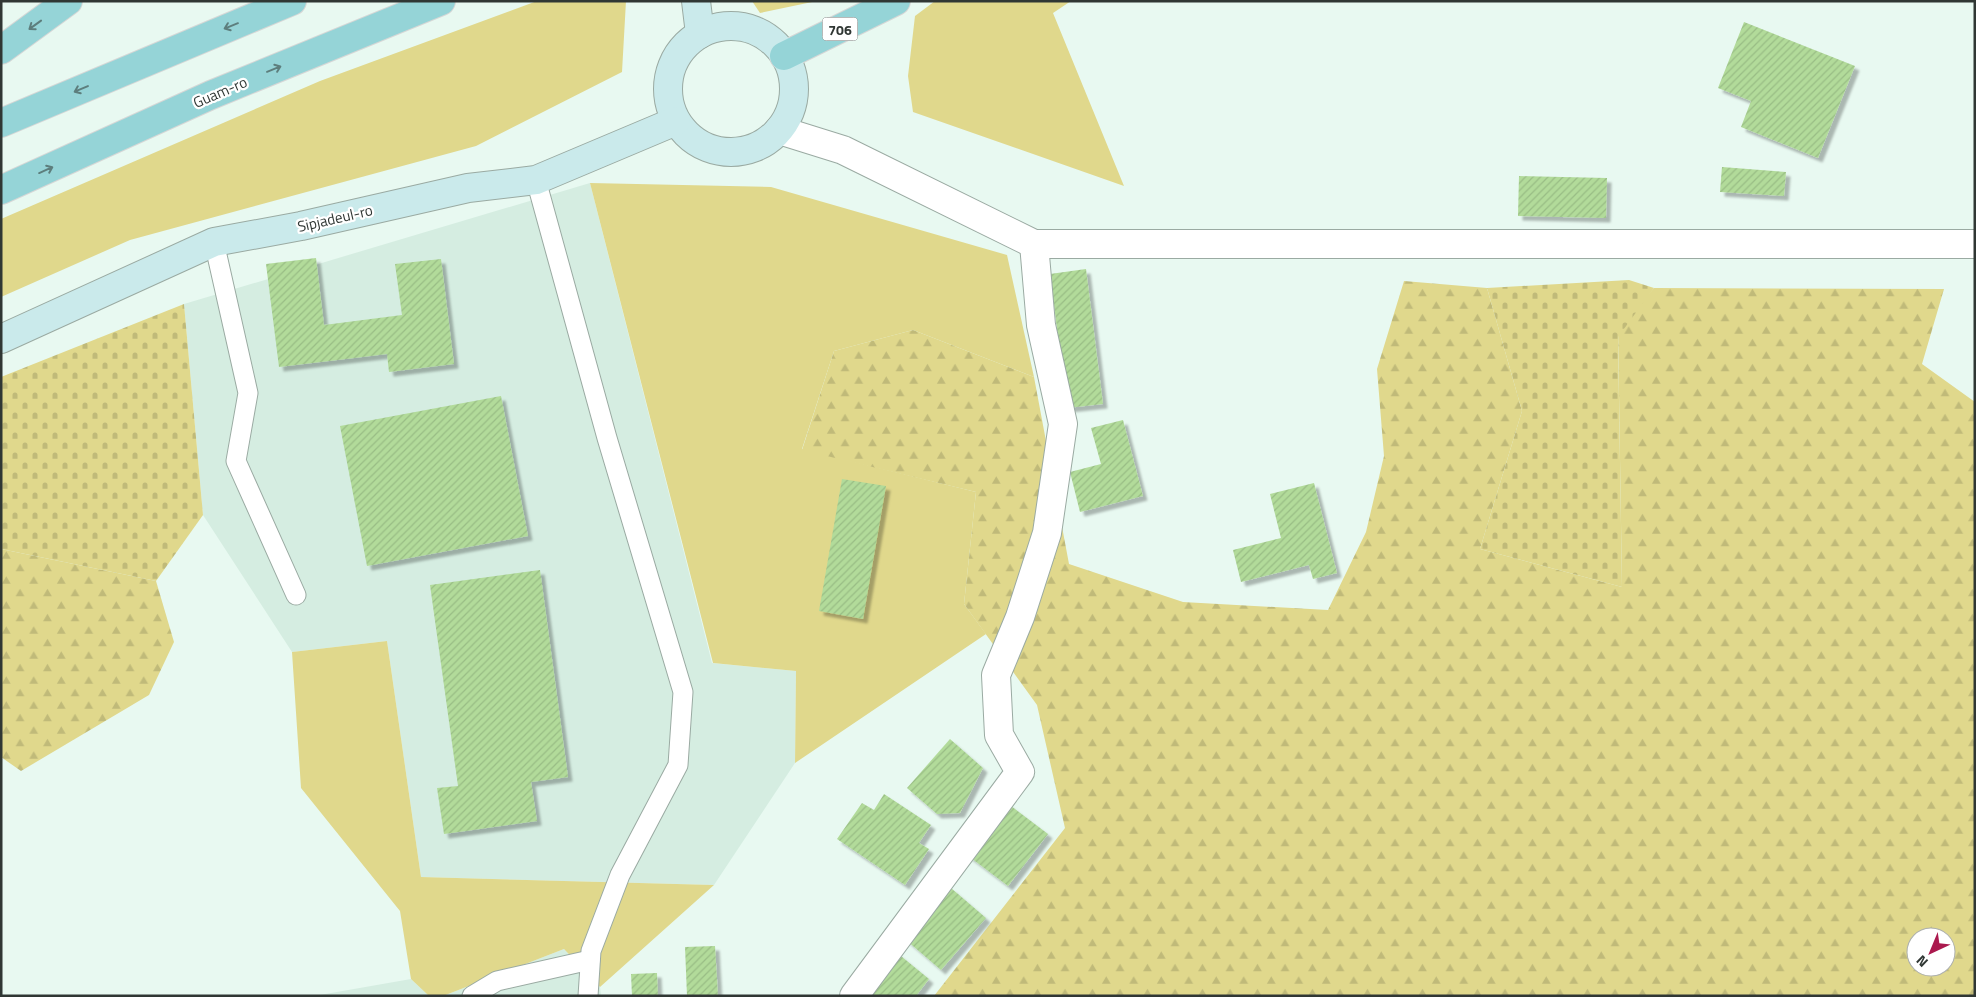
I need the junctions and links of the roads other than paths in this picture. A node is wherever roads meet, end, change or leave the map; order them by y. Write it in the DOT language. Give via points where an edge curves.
graph roads {
  1 [pos="68,1"];
  2 [pos="292,1"];
  3 [pos="441,1"];
  4 [pos="696,1"];
  5 [pos="896,1"];
  6 [pos="700,34"];
  7 [pos="1,50"];
  8 [pos="784,56"];
  9 [pos="676,121"];
  10 [pos="1,123"];
  11 [pos="779,130"];
  12 [pos="536,180"];
  13 [pos="1,190"];
  14 [pos="214,242"];
  15 [pos="1034,244"];
  16 [pos="1975,244"];
  17 [pos="1,339"];
  18 [pos="296,595"];
  19 [pos="590,960"];
  20 [pos="472,996"];
  21 [pos="588,996"];
  22 [pos="854,996"];
  1 -- 7 [label="main road, one-way"];
  2 -- 10 [label="main road, one-way"];
  13 -- 3 [label="main road, Guam-ro, one-way" via="211,95"];
  4 -- 6 [label="main road"];
  5 -- 8 [label="main road, 706"];
  6 -- 8 [label="main road" via="718,27 737,26 763,36"];
  6 -- 9 [label="main road" via="684,47 673,63 668,82 669,102"];
  8 -- 11 [label="main road" via="792,74 794,94 789,113"];
  9 -- 11 [label="main road" via="700,144 725,152 745,151 764,143"];
  9 -- 12 [label="main road, Sipjadeul-ro"];
  11 -- 15 [label="street" via="843,150"];
  12 -- 14 [label="main road, Sipjadeul-ro" via="468,188"];
  12 -- 19 [label="lane" via="607,438 683,692 678,765 620,875"];
  14 -- 17 [label="main road, Sipjadeul-ro"];
  14 -- 18 [label="lane" via="248,393 236,461"];
  15 -- 16 [label="street"];
  15 -- 22 [label="street" via="1041,325 1063,424 1047,533 1020,616 996,675 999,736 1020,772"];
  19 -- 20 [label="lane" via="497,981"];
  19 -- 21 [label="lane"];
}
